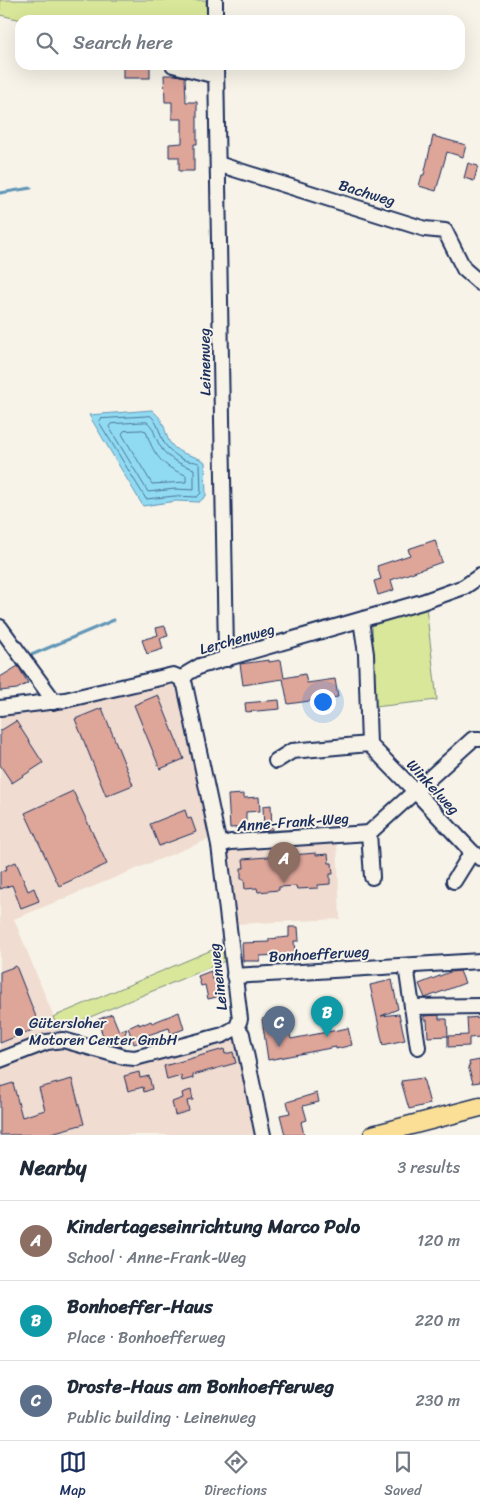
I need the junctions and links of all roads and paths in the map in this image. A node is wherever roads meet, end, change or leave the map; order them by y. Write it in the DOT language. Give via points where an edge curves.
graph roads {
  1 [pos="215,0"];
  2 [pos="215,15"];
  3 [pos="216,71"];
  4 [pos="218,164"];
  5 [pos="480,283"];
  6 [pos="480,576"];
  7 [pos="361,620"];
  8 [pos="0,627"];
  9 [pos="227,659"];
  10 [pos="182,680"];
  11 [pos="53,702"];
  12 [pos="0,708"];
  13 [pos="480,739"];
  14 [pos="369,744"];
  15 [pos="276,761"];
  16 [pos="415,791"];
  17 [pos="369,833"];
  18 [pos="219,845"];
  19 [pos="476,855"];
  20 [pos="372,876"];
  21 [pos="454,881"];
  22 [pos="480,962"];
  23 [pos="406,966"];
  24 [pos="234,976"];
  25 [pos="480,1006"];
  26 [pos="412,1007"];
  27 [pos="236,1026"];
  28 [pos="418,1047"];
  29 [pos="0,1060"];
  30 [pos="480,1107"];
  31 [pos="393,1132"];
  32 [pos="263,1135"];
  1 -- 2 [label="street"];
  3 -- 4 [label="street, Leinenweg"];
  4 -- 5 [label="street, Bachweg" via="425,229 445,231 464,269"];
  4 -- 9 [label="street, Leinenweg"];
  6 -- 7 [label="street, Lerchenweg" via="441,596"];
  7 -- 9 [label="street, Lerchenweg"];
  7 -- 14 [label="street" via="366,654"];
  8 -- 11 [label="street"];
  9 -- 10 [label="street, Lerchenweg" via="200,666"];
  10 -- 11 [label="street" via="173,675"];
  10 -- 18 [label="street, Leinenweg"];
  11 -- 12 [label="street"];
  13 -- 16 [label="street, Anne-Frank-Weg" via="473,739"];
  14 -- 15 [label="street" via="292,751"];
  14 -- 16 [label="street, Winkelweg"];
  16 -- 17 [label="street, Anne-Frank-Weg"];
  16 -- 19 [label="street, Winkelweg"];
  17 -- 18 [label="street, Anne-Frank-Weg"];
  17 -- 20 [label="street, Anne-Frank-Weg"];
  18 -- 24 [label="street, Leinenweg"];
  19 -- 21 [label="street, Winkelweg"];
  22 -- 23 [label="street, Bonhoefferweg"];
  23 -- 24 [label="street, Bonhoefferweg"];
  23 -- 26 [label="street"];
  24 -- 27 [label="street, Leinenweg" via="240,1019"];
  25 -- 26 [label="street"];
  26 -- 28 [label="street"];
  27 -- 29 [label="street, Leinenweg" via="223,1035 135,1058 63,1040 48,1042"];
  27 -- 32 [label="street" via="242,1034"];
  30 -- 31 [label="main road"];
}
